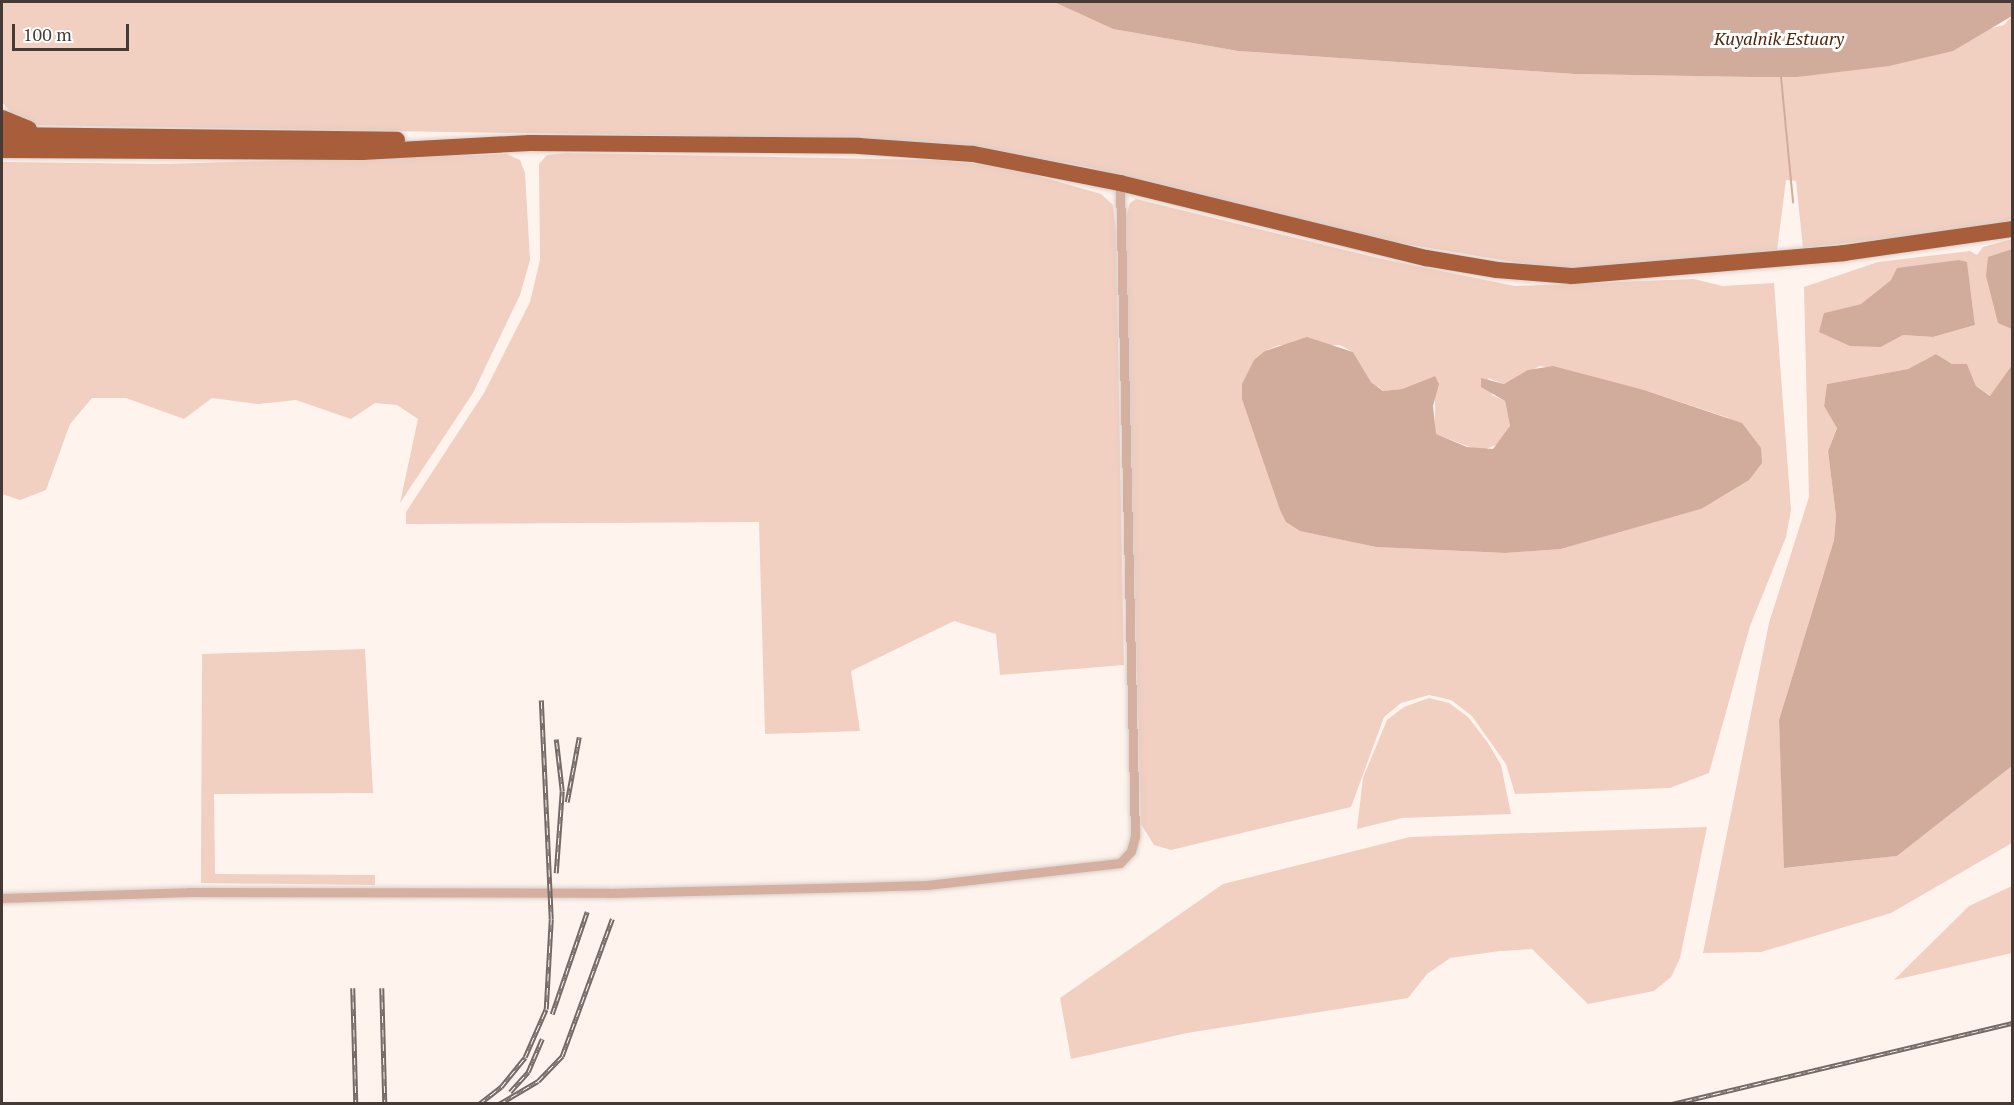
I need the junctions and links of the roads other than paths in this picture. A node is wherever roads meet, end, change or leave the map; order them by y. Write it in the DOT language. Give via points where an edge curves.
graph roads {
  1 [pos="2,118"];
  2 [pos="2,135"];
  3 [pos="173,137"];
  4 [pos="479,144"];
  5 [pos="2,150"];
  6 [pos="1120,183"];
  7 [pos="2013,229"];
  8 [pos="2,898"];
  1 -- 3 [label="highway" via="19,129 136,131"];
  2 -- 3 [label="highway"];
  3 -- 4 [label="highway"];
  4 -- 5 [label="highway" via="362,152"];
  4 -- 6 [label="highway" via="902,149 985,156"];
  6 -- 7 [label="highway" via="1426,258 1532,274 1687,269 1916,245"];
  6 -- 8 [label="street" via="1135,836 1131,851 1120,863 927,885 608,893 189,892"];
}
